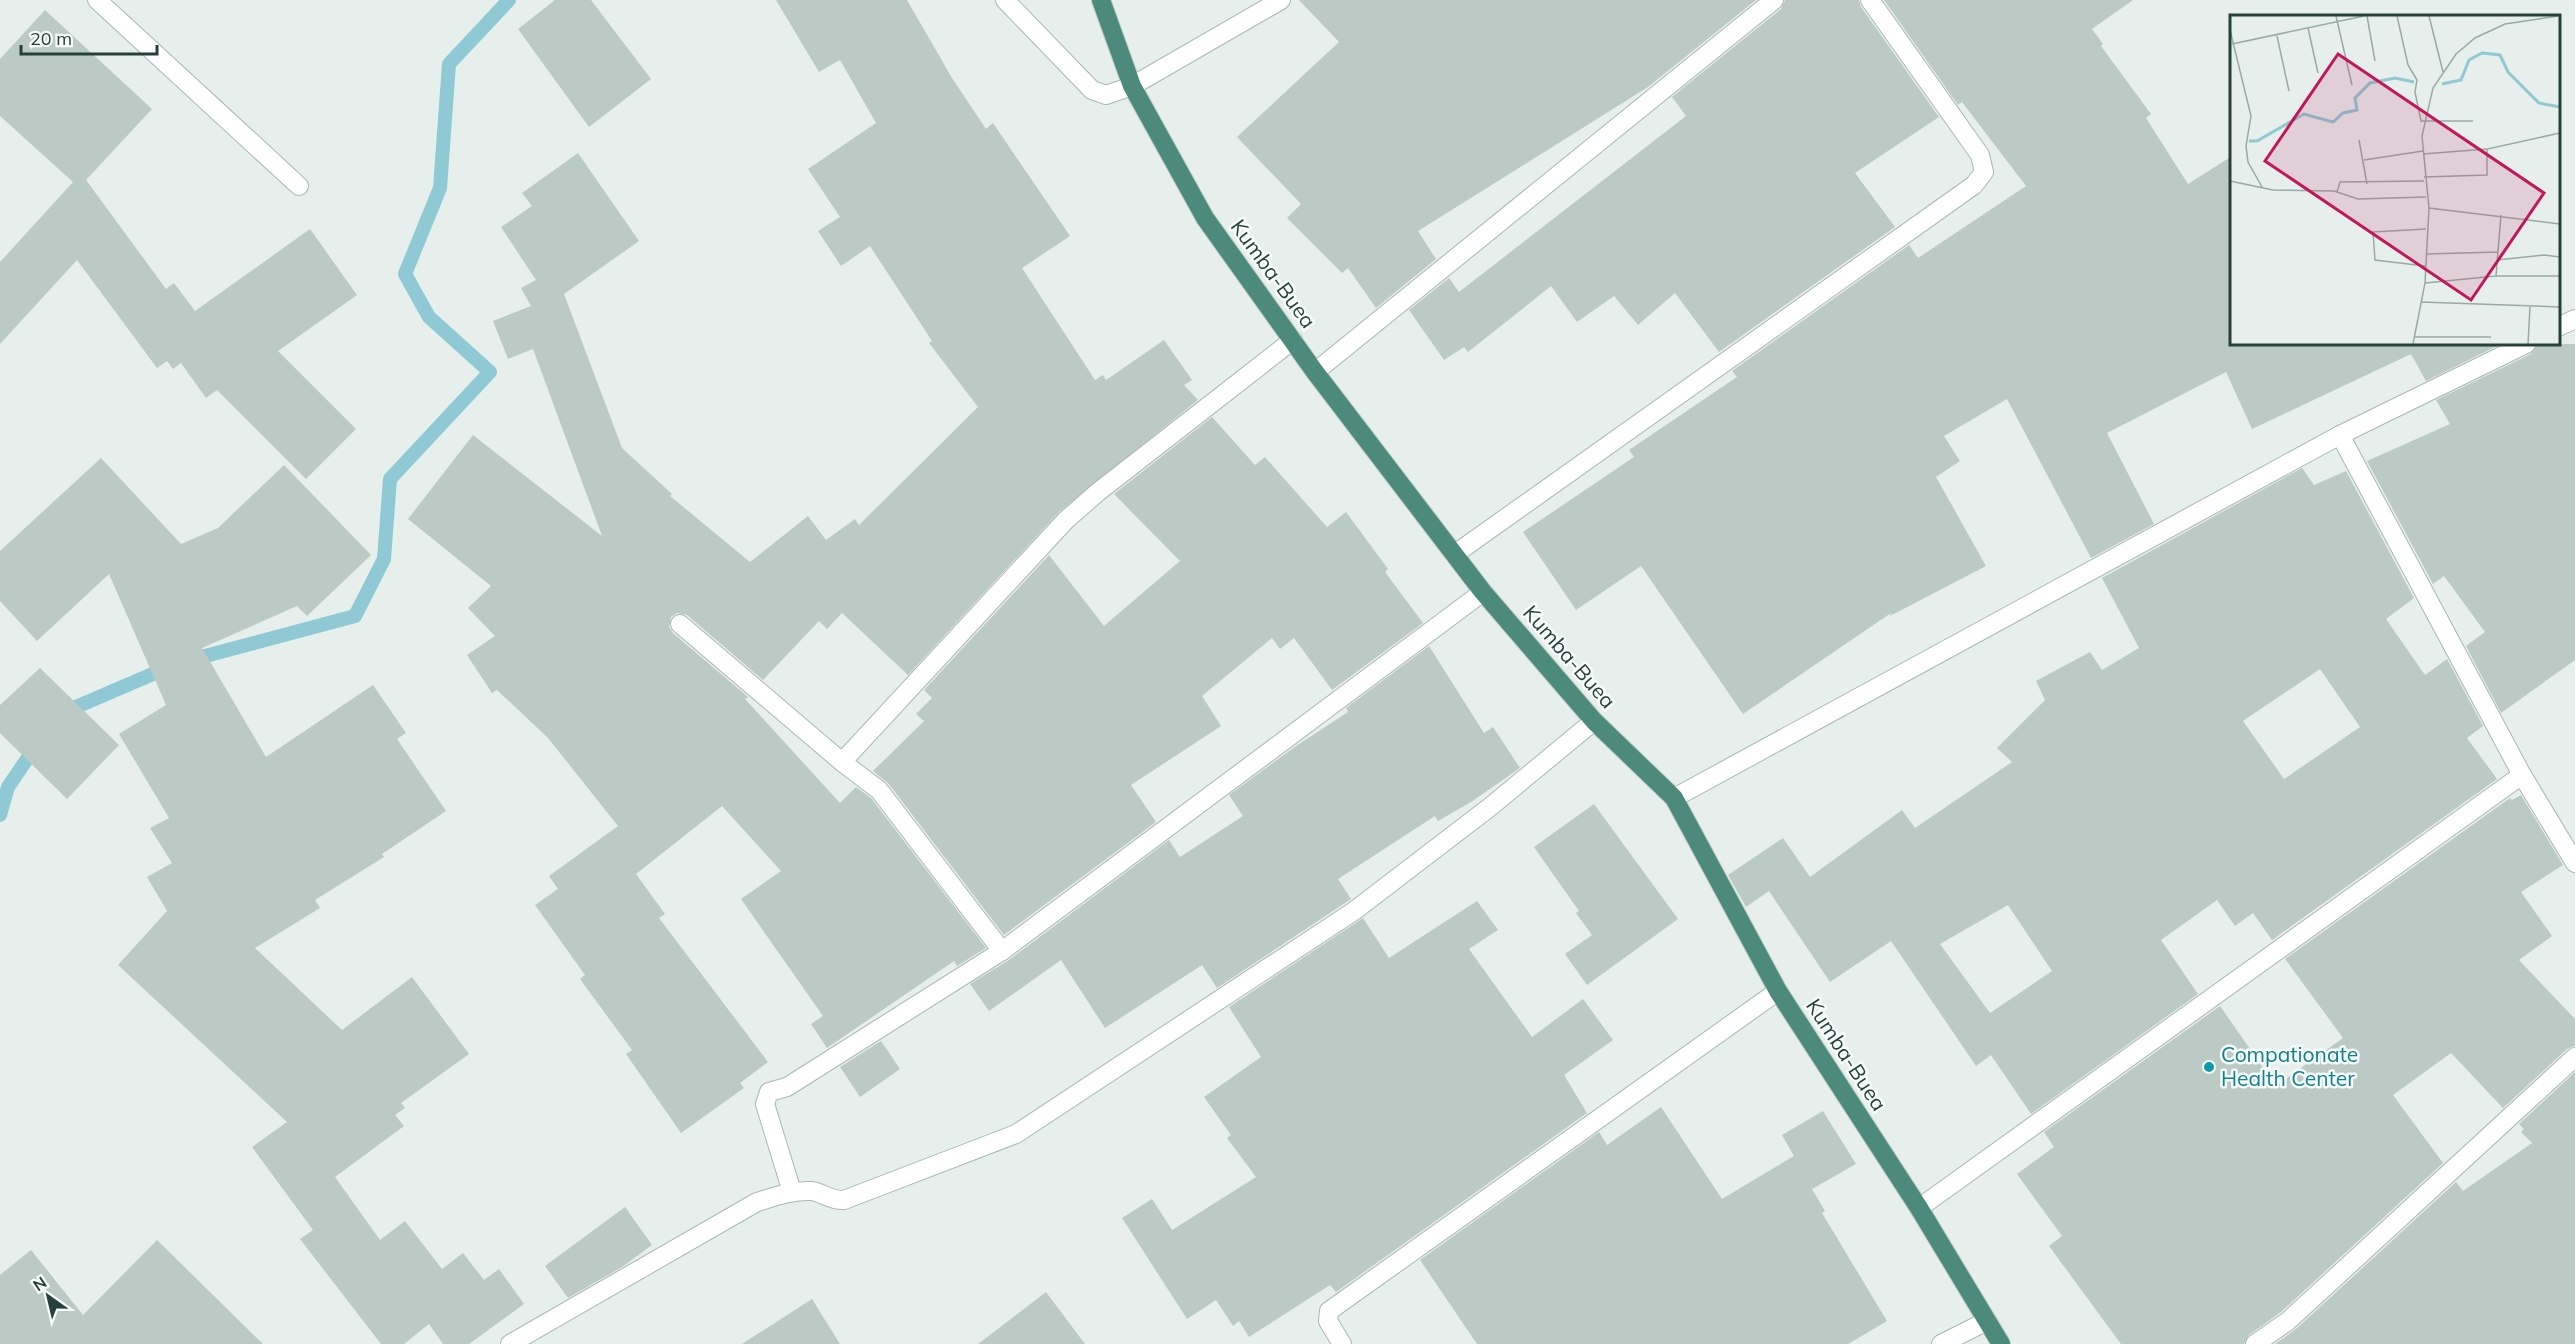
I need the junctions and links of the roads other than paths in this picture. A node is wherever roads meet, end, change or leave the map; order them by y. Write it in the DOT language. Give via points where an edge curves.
graph roads {
  1 [pos="97,0"];
  2 [pos="1005,0"];
  3 [pos="1101,0"];
  4 [pos="1281,0"];
  5 [pos="1774,0"];
  6 [pos="1870,0"];
  7 [pos="1132,86"];
  8 [pos="299,186"];
  9 [pos="2575,319"];
  10 [pos="2560,326"];
  11 [pos="1293,340"];
  12 [pos="2524,345"];
  13 [pos="1315,372"];
  14 [pos="2340,435"];
  15 [pos="1455,554"];
  16 [pos="1483,592"];
  17 [pos="680,624"];
  18 [pos="1594,721"];
  19 [pos="842,762"];
  20 [pos="2522,775"];
  21 [pos="1674,798"];
  22 [pos="2572,851"];
  23 [pos="1002,951"];
  24 [pos="1778,992"];
  25 [pos="2575,1057"];
  26 [pos="792,1192"];
  27 [pos="1919,1208"];
  28 [pos="1987,1321"];
  29 [pos="510,1344"];
  30 [pos="1342,1344"];
  31 [pos="1941,1344"];
  32 [pos="2001,1344"];
  33 [pos="2255,1344"];
  1 -- 8 [label="street"];
  2 -- 7 [label="street" via="1092,90 1106,95"];
  3 -- 7 [label="highway, Kumba-Buea"];
  4 -- 7 [label="street"];
  5 -- 13 [label="street"];
  6 -- 15 [label="street" via="1980,155 1984,172 1974,185"];
  7 -- 11 [label="highway, Kumba-Buea" via="1205,218"];
  9 -- 10 [label="street"];
  11 -- 13 [label="highway, Kumba-Buea"];
  11 -- 19 [label="street" via="1066,519"];
  12 -- 14 [label="street"];
  13 -- 15 [label="highway, Kumba-Buea"];
  14 -- 20 [label="street"];
  14 -- 21 [label="street"];
  15 -- 16 [label="highway, Kumba-Buea"];
  16 -- 18 [label="highway, Kumba-Buea"];
  16 -- 23 [label="street"];
  17 -- 19 [label="street"];
  18 -- 21 [label="highway, Kumba-Buea"];
  18 -- 26 [label="street" via="1354,911 1016,1134 844,1200 813,1191"];
  19 -- 23 [label="street" via="879,790"];
  20 -- 22 [label="street"];
  20 -- 27 [label="street"];
  21 -- 24 [label="highway, Kumba-Buea"];
  23 -- 26 [label="street" via="787,1087 769,1092 765,1104"];
  24 -- 27 [label="highway, Kumba-Buea"];
  24 -- 30 [label="street" via="1329,1311 1328,1321"];
  25 -- 33 [label="street" via="2288,1321"];
  26 -- 29 [label="street" via="758,1202"];
  27 -- 28 [label="highway, Kumba-Buea"];
  28 -- 31 [label="street"];
  28 -- 32 [label="highway, Kumba-Buea"];
}
